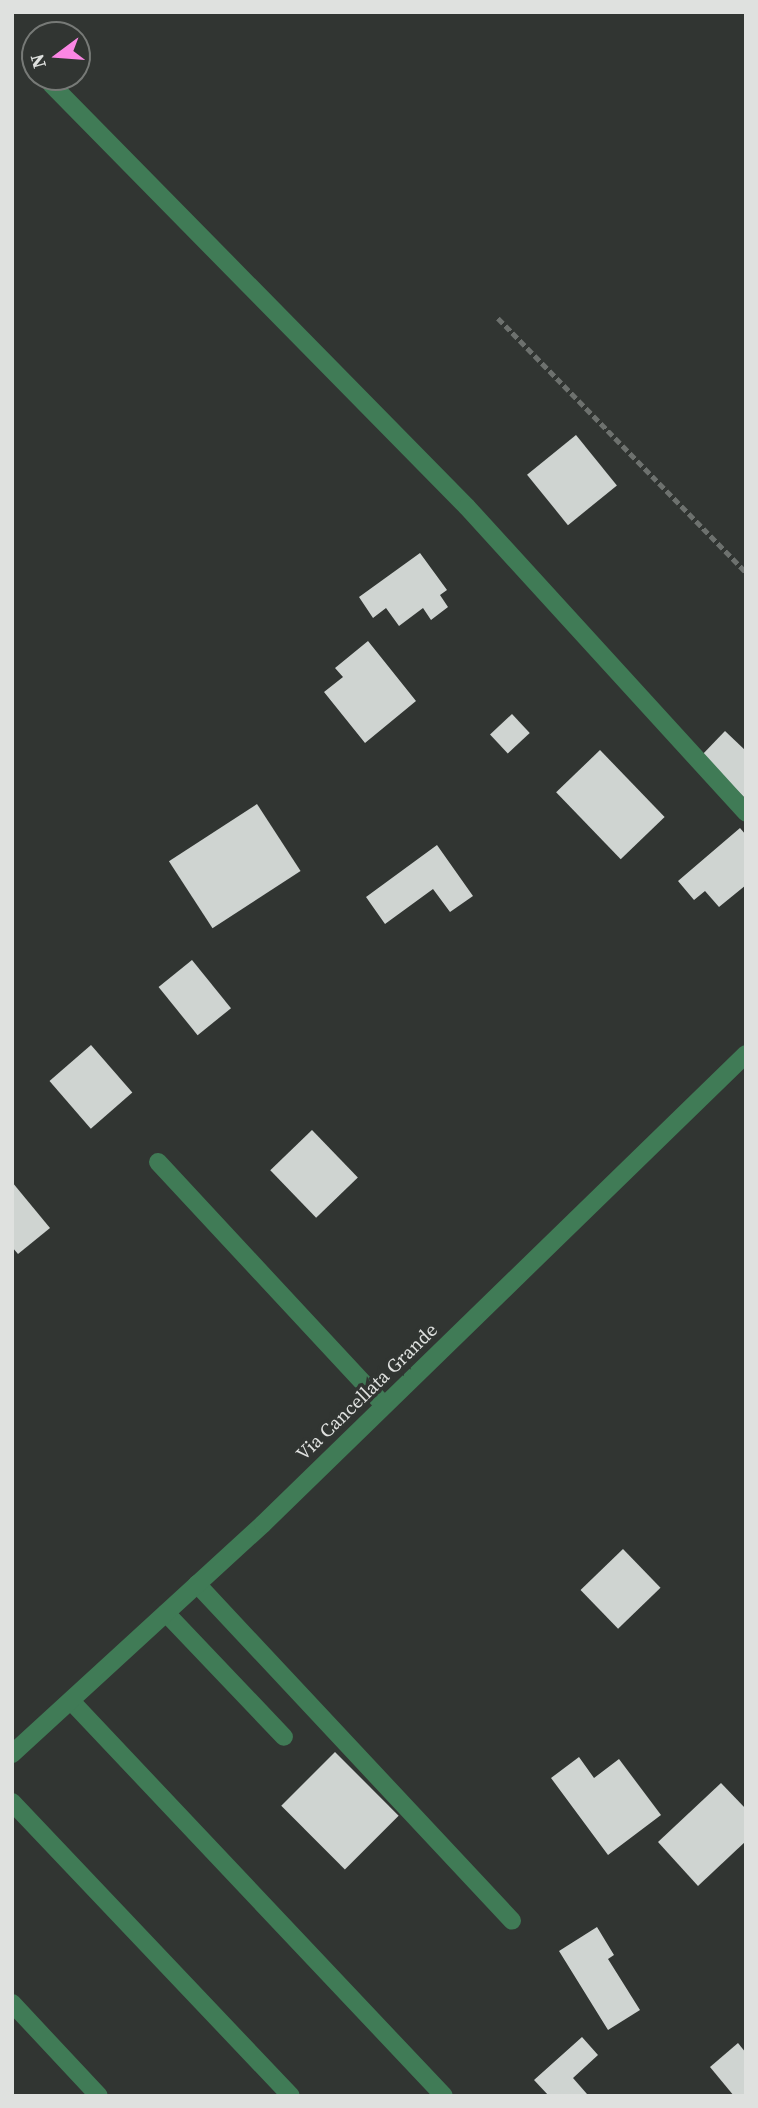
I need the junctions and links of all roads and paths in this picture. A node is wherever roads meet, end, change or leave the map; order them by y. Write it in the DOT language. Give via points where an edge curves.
graph roads {
  1 [pos="58,91"];
  2 [pos="498,318"];
  3 [pos="746,572"];
  4 [pos="746,813"];
  5 [pos="746,1054"];
  6 [pos="158,1162"];
  7 [pos="384,1405"];
  8 [pos="197,1584"];
  9 [pos="166,1613"];
  10 [pos="71,1701"];
  11 [pos="284,1737"];
  12 [pos="12,1754"];
  13 [pos="12,1802"];
  14 [pos="512,1921"];
  15 [pos="12,2003"];
  16 [pos="99,2096"];
  17 [pos="291,2096"];
  18 [pos="444,2096"];
  1 -- 4 [label="street" via="467,507"];
  2 -- 3 [label="path"];
  5 -- 7 [label="street, Via Cancellata Grande"];
  6 -- 7 [label="street"];
  7 -- 8 [label="street, Via Cancellata Grande"];
  8 -- 9 [label="street, Via Cancellata Grande"];
  8 -- 14 [label="street"];
  9 -- 10 [label="street, Via Cancellata Grande"];
  9 -- 11 [label="street"];
  10 -- 12 [label="street, Via Cancellata Grande"];
  10 -- 18 [label="street"];
  13 -- 17 [label="street"];
  15 -- 16 [label="street"];
}
